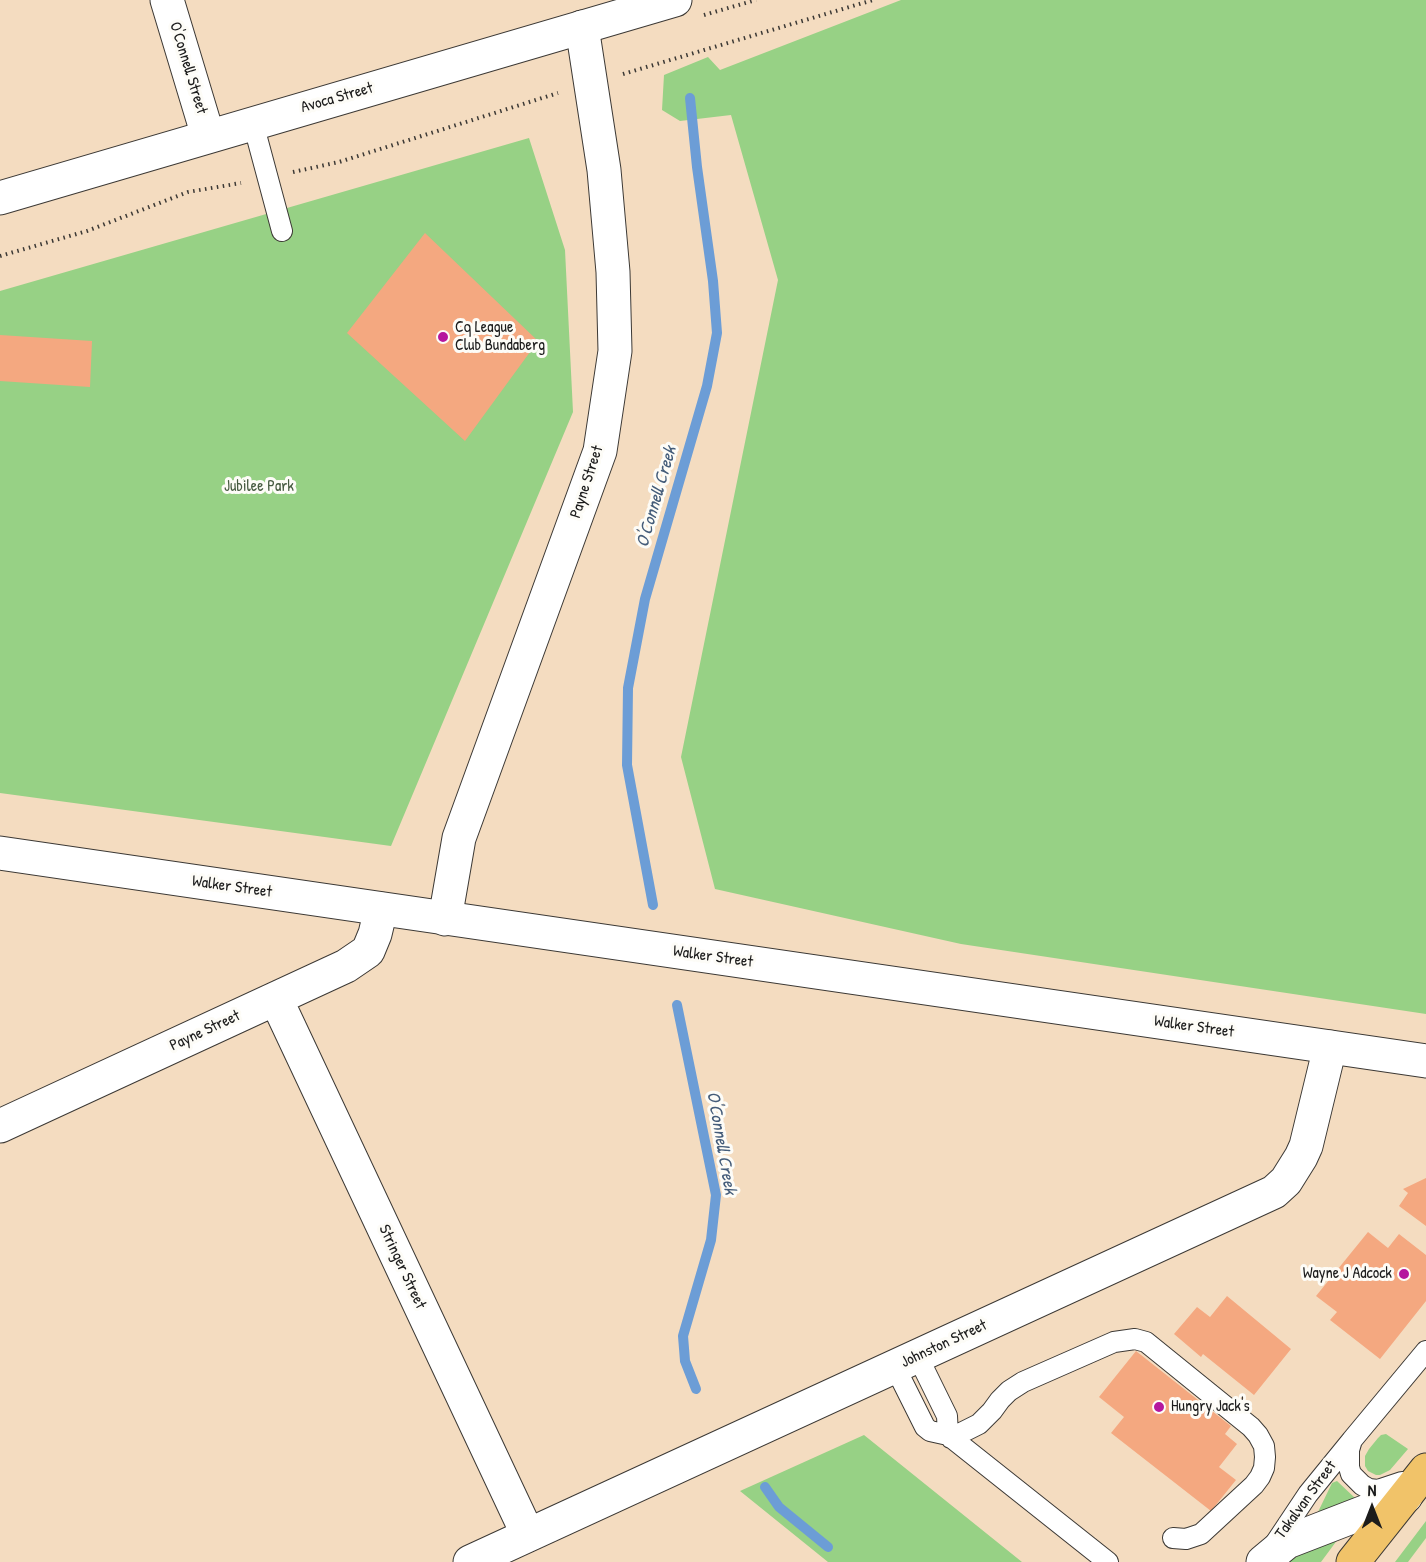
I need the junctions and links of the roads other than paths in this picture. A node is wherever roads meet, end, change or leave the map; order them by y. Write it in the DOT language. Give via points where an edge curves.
graph roads {
  1 [pos="168,0"];
  2 [pos="675,0"];
  3 [pos="582,27"];
  4 [pos="254,123"];
  5 [pos="208,136"];
  6 [pos="0,198"];
  7 [pos="282,231"];
  8 [pos="0,853"];
  9 [pos="381,909"];
  10 [pos="445,919"];
  11 [pos="276,999"];
  12 [pos="1330,1047"];
  13 [pos="1426,1061"];
  14 [pos="0,1126"];
  15 [pos="1426,1351"];
  16 [pos="906,1362"];
  17 [pos="950,1436"];
  18 [pos="1352,1440"];
  19 [pos="1418,1480"];
  20 [pos="528,1535"];
  21 [pos="1173,1538"];
  22 [pos="470,1562"];
  23 [pos="1108,1562"];
  24 [pos="1263,1562"];
  25 [pos="1353,1562"];
  1 -- 5 [label="street, O'Connell Street"];
  2 -- 3 [label="street, Avoca Street"];
  3 -- 4 [label="street, Avoca Street"];
  3 -- 10 [label="street, Payne Street" via="604,170 613,272 615,351 600,451 459,838"];
  4 -- 5 [label="street, Avoca Street"];
  4 -- 7 [label="lane"];
  5 -- 6 [label="street, Avoca Street"];
  8 -- 9 [label="street, Walker Street"];
  9 -- 10 [label="street, Walker Street"];
  9 -- 11 [label="street, Payne Street" via="368,951 346,966"];
  10 -- 12 [label="street, Walker Street"];
  11 -- 14 [label="street, Payne Street"];
  11 -- 20 [label="street, Stringer Street"];
  12 -- 13 [label="street, Walker Street"];
  12 -- 16 [label="street, Johnston Street" via="1306,1146 1286,1181 1274,1192"];
  15 -- 18 [label="lane, Takalvan Street"];
  16 -- 17 [label="lane" via="925,1427"];
  16 -- 20 [label="street, Johnston Street"];
  17 -- 21 [label="lane" via="979,1424 1009,1391 1023,1382 1114,1342 1146,1342 1251,1427 1264,1446 1264,1468 1254,1485 1201,1534"];
  17 -- 23 [label="lane"];
  18 -- 19 [label="lane, Takalvan Street" via="1351,1474 1369,1488 1378,1490"];
  18 -- 24 [label="lane, Takalvan Street" via="1308,1494"];
  19 -- 24 [label="street" via="1287,1542"];
  19 -- 25 [label="highway"];
  20 -- 22 [label="street, Johnston Street"];
}
